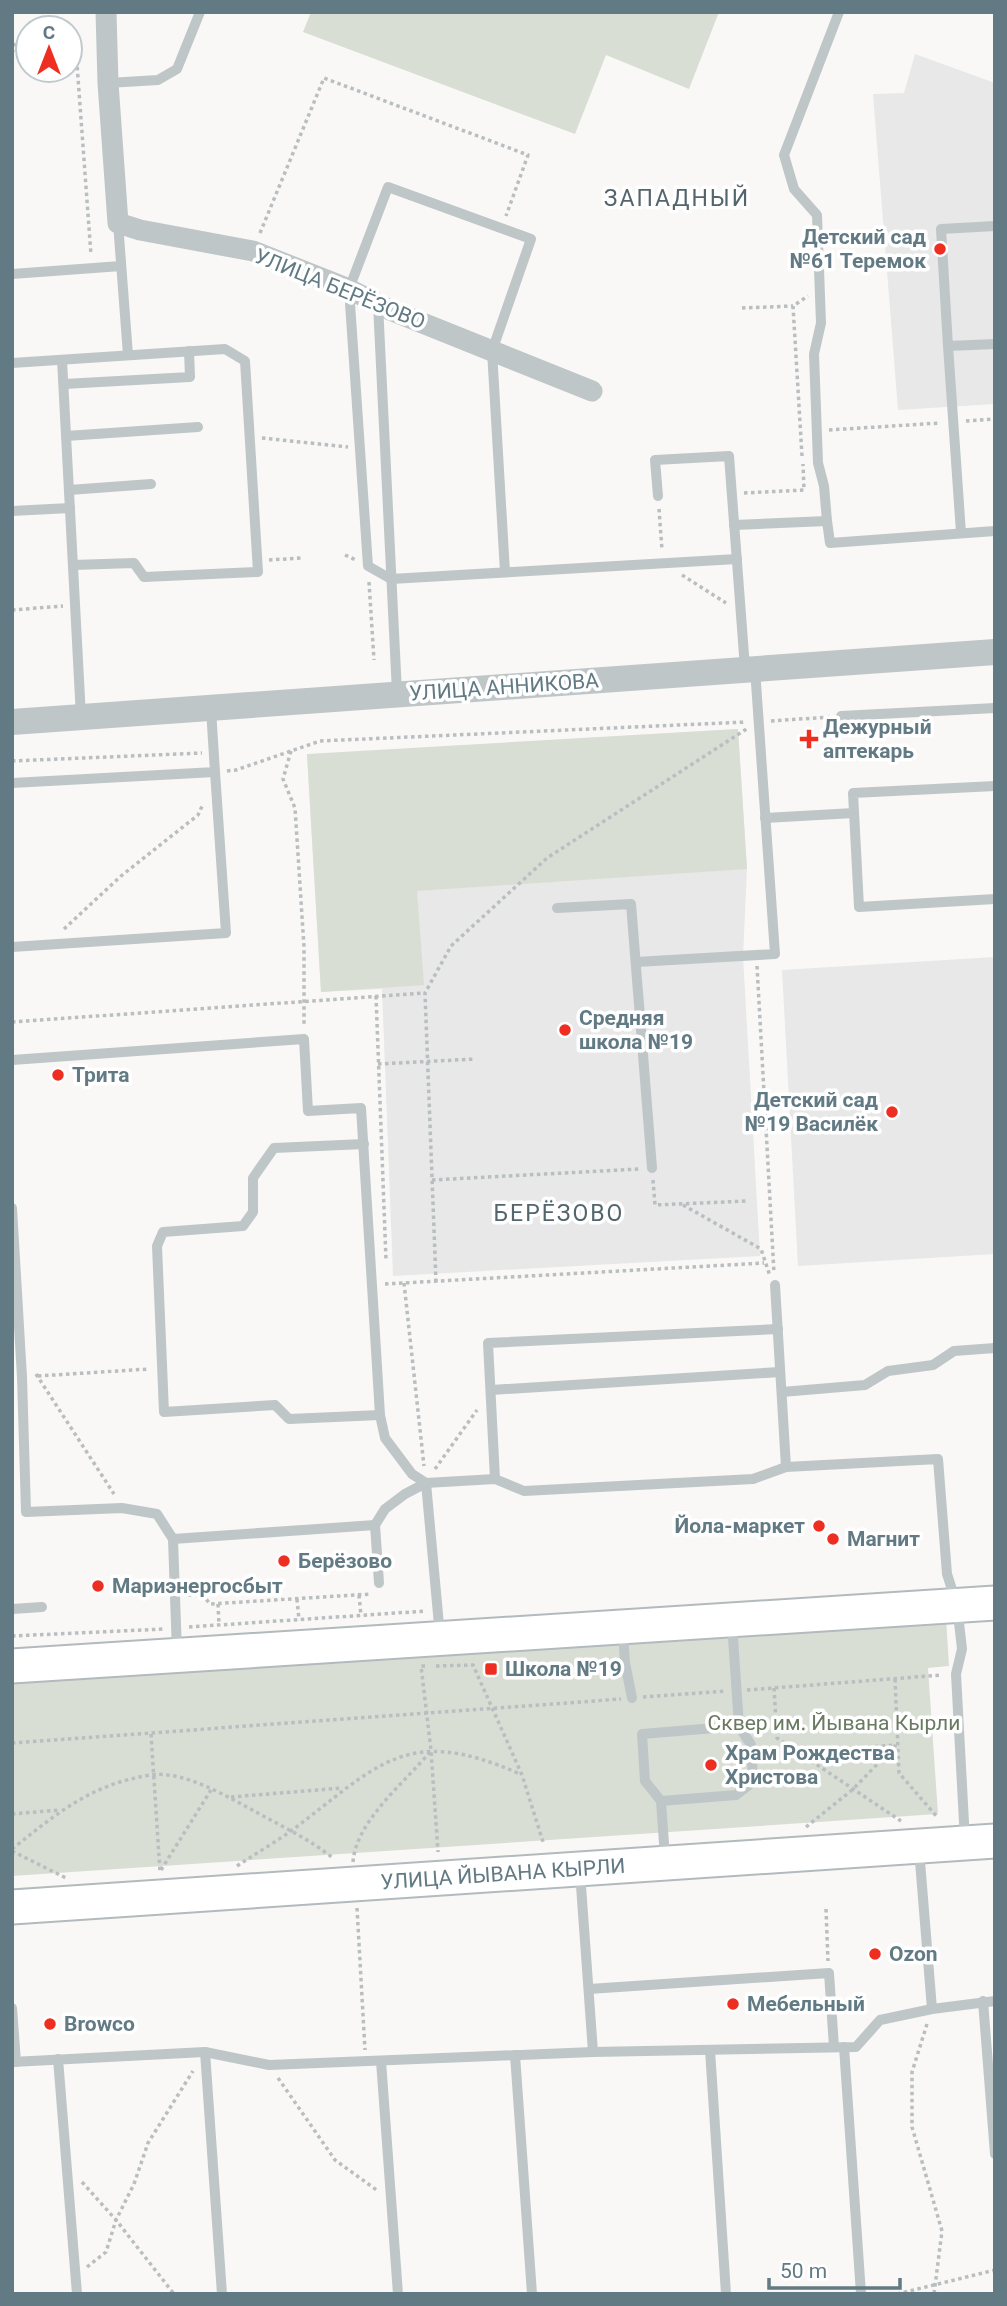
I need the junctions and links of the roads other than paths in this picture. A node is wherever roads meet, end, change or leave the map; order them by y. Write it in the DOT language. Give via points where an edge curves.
graph roads {
  1 [pos="200,12"];
  2 [pos="839,12"];
  3 [pos="106,14"];
  4 [pos="108,83"];
  5 [pos="118,223"];
  6 [pos="995,226"];
  7 [pos="121,266"];
  8 [pos="12,274"];
  9 [pos="349,289"];
  10 [pos="378,304"];
  11 [pos="995,344"];
  12 [pos="948,346"];
  13 [pos="189,351"];
  14 [pos="492,351"];
  15 [pos="128,355"];
  16 [pos="62,360"];
  17 [pos="12,363"];
  18 [pos="64,384"];
  19 [pos="592,391"];
  20 [pos="198,426"];
  21 [pos="66,436"];
  22 [pos="151,484"];
  23 [pos="69,490"];
  24 [pos="658,496"];
  25 [pos="70,508"];
  26 [pos="12,511"];
  27 [pos="827,521"];
  28 [pos="734,525"];
  29 [pos="995,531"];
  30 [pos="961,533"];
  31 [pos="737,559"];
  32 [pos="73,565"];
  33 [pos="505,572"];
  34 [pos="391,579"];
  35 [pos="995,652"];
  36 [pos="750,670"];
  37 [pos="397,695"];
  38 [pos="211,708"];
  39 [pos="995,708"];
  40 [pos="841,716"];
  41 [pos="81,717"];
  42 [pos="12,722"];
  43 [pos="215,772"];
  44 [pos="12,783"];
  45 [pos="995,786"];
  46 [pos="854,813"];
  47 [pos="765,818"];
  48 [pos="995,899"];
  49 [pos="557,908"];
  50 [pos="12,947"];
  51 [pos="636,962"];
  52 [pos="12,1060"];
  53 [pos="364,1143"];
  54 [pos="652,1168"];
  55 [pos="12,1211"];
  56 [pos="775,1285"];
  57 [pos="15,1315"];
  58 [pos="778,1329"];
  59 [pos="995,1348"];
  60 [pos="780,1372"];
  61 [pos="491,1390"];
  62 [pos="782,1392"];
  63 [pos="380,1415"];
  64 [pos="786,1467"];
  65 [pos="495,1479"];
  66 [pos="426,1483"];
  67 [pos="376,1525"];
  68 [pos="173,1539"];
  69 [pos="380,1583"];
  70 [pos="995,1603"];
  71 [pos="957,1605"];
  72 [pos="42,1607"];
  73 [pos="12,1609"];
  74 [pos="732,1620"];
  75 [pos="434,1625"];
  76 [pos="622,1627"];
  77 [pos="177,1642"];
  78 [pos="12,1666"];
  79 [pos="632,1698"];
  80 [pos="739,1726"];
  81 [pos="661,1801"];
  82 [pos="910,1833"];
  83 [pos="980,1842"];
  84 [pos="666,1863"];
  85 [pos="580,1869"];
  86 [pos="12,1908"];
  87 [pos="589,1989"];
  88 [pos="989,2001"];
  89 [pos="12,2008"];
  90 [pos="932,2009"];
  91 [pos="839,2047"];
  92 [pos="710,2049"];
  93 [pos="205,2052"];
  94 [pos="593,2052"];
  95 [pos="515,2055"];
  96 [pos="58,2059"];
  97 [pos="381,2061"];
  98 [pos="14,2062"];
  99 [pos="995,2154"];
  100 [pos="77,2294"];
  101 [pos="222,2294"];
  102 [pos="398,2294"];
  103 [pos="532,2294"];
  104 [pos="726,2294"];
  105 [pos="861,2294"];
  1 -- 4 [label="lane" via="177,69 158,80"];
  2 -- 27 [label="lane" via="785,155 794,189 817,215 821,323 814,354 818,463"];
  3 -- 4 [label="street"];
  4 -- 5 [label="street"];
  5 -- 7 [label="lane"];
  5 -- 9 [label="street, УЛИЦА БЕРЁЗОВО" via="253,251"];
  6 -- 12 [label="lane" via="941,229"];
  7 -- 8 [label="lane"];
  7 -- 15 [label="lane"];
  9 -- 10 [label="street, УЛИЦА БЕРЁЗОВО"];
  9 -- 14 [label="lane" via="388,187 531,239"];
  9 -- 34 [label="lane" via="368,566"];
  10 -- 14 [label="street, УЛИЦА БЕРЁЗОВО"];
  10 -- 34 [label="lane"];
  11 -- 12 [label="lane"];
  12 -- 30 [label="lane"];
  13 -- 15 [label="lane"];
  13 -- 18 [label="lane" via="190,377"];
  13 -- 32 [label="lane" via="225,349 245,360 258,572 144,577 134,563"];
  14 -- 19 [label="street, УЛИЦА БЕРЁЗОВО"];
  14 -- 33 [label="lane"];
  15 -- 16 [label="lane"];
  16 -- 17 [label="lane"];
  16 -- 18 [label="lane"];
  18 -- 21 [label="lane"];
  20 -- 21 [label="lane"];
  21 -- 23 [label="lane"];
  22 -- 23 [label="lane"];
  23 -- 25 [label="lane"];
  24 -- 28 [label="lane" via="654,460 729,456"];
  25 -- 26 [label="lane"];
  25 -- 32 [label="lane"];
  27 -- 28 [label="lane"];
  27 -- 30 [label="lane" via="830,542"];
  28 -- 31 [label="lane"];
  29 -- 30 [label="lane"];
  31 -- 33 [label="lane"];
  31 -- 36 [label="lane"];
  32 -- 41 [label="lane"];
  33 -- 34 [label="lane"];
  34 -- 37 [label="lane"];
  35 -- 36 [label="street, УЛИЦА АННИКОВА"];
  36 -- 37 [label="street, УЛИЦА АННИКОВА"];
  36 -- 47 [label="lane"];
  37 -- 38 [label="street, УЛИЦА АННИКОВА"];
  38 -- 41 [label="street, УЛИЦА АННИКОВА"];
  38 -- 43 [label="lane"];
  39 -- 40 [label="lane"];
  41 -- 42 [label="street, УЛИЦА АННИКОВА"];
  43 -- 44 [label="lane"];
  43 -- 50 [label="lane" via="226,933"];
  45 -- 46 [label="lane" via="853,793"];
  46 -- 47 [label="lane"];
  46 -- 48 [label="lane" via="859,907"];
  47 -- 51 [label="lane" via="775,954"];
  49 -- 51 [label="lane" via="631,904"];
  51 -- 54 [label="lane"];
  52 -- 53 [label="lane" via="304,1039 308,1111 361,1108"];
  53 -- 63 [label="lane"];
  53 -- 63 [label="lane" via="274,1148 253,1178 253,1212 243,1226 163,1232 157,1246 161,1368 164,1412 275,1405 289,1419"];
  55 -- 57 [label="lane"];
  56 -- 58 [label="lane"];
  57 -- 68 [label="lane" via="21,1357 26,1512 122,1508 157,1514"];
  58 -- 60 [label="lane"];
  58 -- 61 [label="lane" via="488,1343"];
  59 -- 62 [label="lane" via="954,1351 933,1365 888,1371 865,1385"];
  60 -- 61 [label="lane"];
  60 -- 62 [label="lane"];
  61 -- 65 [label="lane"];
  62 -- 64 [label="lane"];
  63 -- 66 [label="lane" via="385,1438 412,1474"];
  64 -- 65 [label="lane" via="753,1479 524,1491"];
  64 -- 71 [label="lane" via="938,1459 947,1574"];
  65 -- 66 [label="lane"];
  66 -- 67 [label="lane" via="385,1509"];
  66 -- 75 [label="lane"];
  67 -- 68 [label="lane"];
  67 -- 69 [label="lane"];
  68 -- 77 [label="lane"];
  70 -- 71 [label="main road"];
  71 -- 74 [label="main road"];
  71 -- 83 [label="lane" via="962,1648 956,1674"];
  72 -- 73 [label="lane"];
  74 -- 76 [label="main road"];
  74 -- 80 [label="lane"];
  75 -- 76 [label="main road"];
  75 -- 77 [label="main road"];
  76 -- 79 [label="lane"];
  77 -- 78 [label="main road"];
  80 -- 81 [label="lane" via="751,1745 753,1778 749,1785 736,1795"];
  80 -- 81 [label="lane" via="642,1734 645,1781"];
  81 -- 84 [label="lane"];
  82 -- 83 [label="main road, УЛИЦА ЙЫВАНА КЫРЛИ"];
  82 -- 84 [label="main road, УЛИЦА ЙЫВАНА КЫРЛИ"];
  82 -- 90 [label="lane"];
  84 -- 85 [label="main road, УЛИЦА ЙЫВАНА КЫРЛИ"];
  85 -- 86 [label="main road, УЛИЦА ЙЫВАНА КЫРЛИ"];
  85 -- 87 [label="lane"];
  87 -- 91 [label="lane" via="829,1973"];
  87 -- 94 [label="lane"];
  88 -- 90 [label="lane"];
  88 -- 99 [label="lane"];
  89 -- 98 [label="lane"];
  90 -- 91 [label="lane" via="880,2020 856,2047"];
  91 -- 92 [label="lane"];
  91 -- 105 [label="lane"];
  92 -- 94 [label="lane"];
  92 -- 104 [label="lane"];
  93 -- 96 [label="lane"];
  93 -- 97 [label="lane" via="269,2065"];
  93 -- 101 [label="lane"];
  94 -- 95 [label="lane"];
  95 -- 97 [label="lane"];
  95 -- 103 [label="lane"];
  96 -- 98 [label="lane"];
  96 -- 100 [label="lane"];
  97 -- 102 [label="lane"];
}
